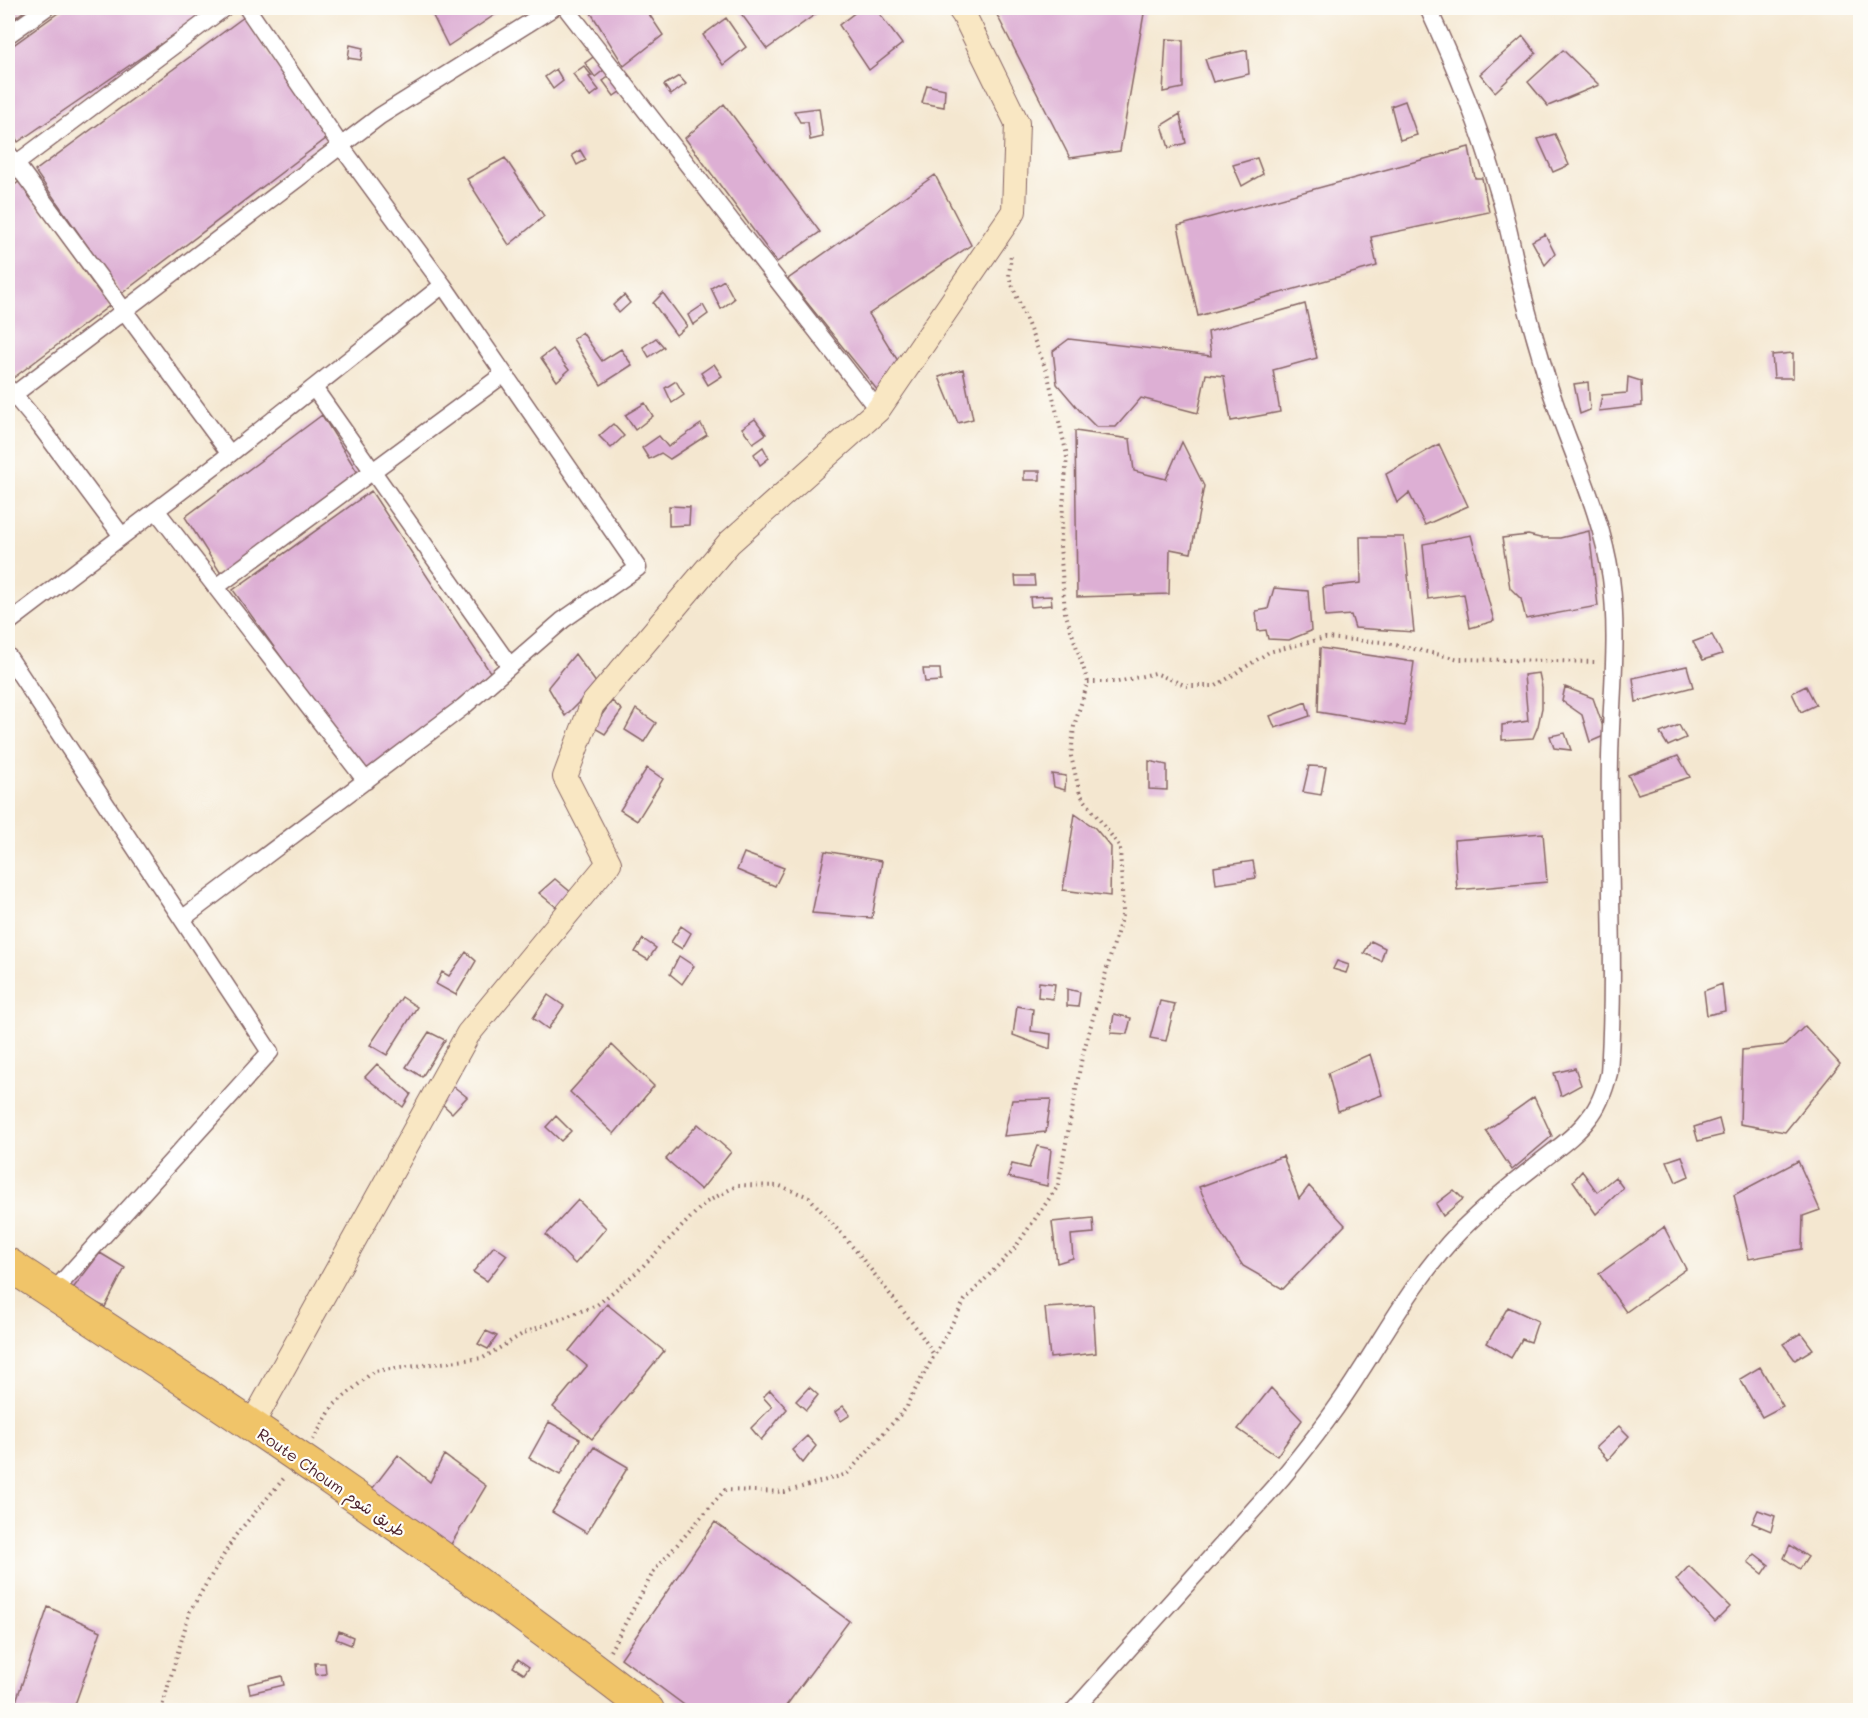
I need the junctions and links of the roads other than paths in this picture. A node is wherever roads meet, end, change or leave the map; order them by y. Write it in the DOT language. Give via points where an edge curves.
graph roads {
  1 [pos="46,8"];
  2 [pos="224,8"];
  3 [pos="247,8"];
  4 [pos="553,8"];
  5 [pos="566,8"];
  6 [pos="959,8"];
  7 [pos="1428,8"];
  8 [pos="8,35"];
  9 [pos="341,146"];
  10 [pos="10,162"];
  11 [pos="442,285"];
  12 [pos="124,311"];
  13 [pos="504,374"];
  14 [pos="314,387"];
  15 [pos="9,394"];
  16 [pos="878,410"];
  17 [pos="230,454"];
  18 [pos="372,471"];
  19 [pos="156,510"];
  20 [pos="122,536"];
  21 [pos="216,587"];
  22 [pos="8,623"];
  23 [pos="8,656"];
  24 [pos="510,666"];
  25 [pos="366,781"];
  26 [pos="182,919"];
  27 [pos="8,1264"];
  28 [pos="52,1293"];
  29 [pos="251,1426"];
  30 [pos="648,1710"];
  31 [pos="1074,1710"];
  1 -- 8 [label="street"];
  2 -- 10 [label="street"];
  3 -- 9 [label="street"];
  4 -- 9 [label="street" via="380,116"];
  5 -- 16 [label="street"];
  6 -- 16 [label="street" via="1017,123 1014,211"];
  7 -- 31 [label="street" via="1485,146 1536,342 1596,513 1611,578 1613,928 1609,1073 1598,1105 1582,1127 1488,1204 1433,1261 1310,1444"];
  9 -- 11 [label="street"];
  9 -- 12 [label="street"];
  10 -- 12 [label="street"];
  11 -- 13 [label="street"];
  11 -- 14 [label="street"];
  12 -- 15 [label="street"];
  12 -- 17 [label="street"];
  13 -- 18 [label="street"];
  13 -- 24 [label="street" via="638,568 563,620"];
  14 -- 17 [label="street"];
  14 -- 18 [label="street"];
  15 -- 20 [label="street" via="40,426"];
  16 -- 29 [label="street" via="729,543 592,705 566,777 609,863 468,1034"];
  17 -- 19 [label="street"];
  18 -- 21 [label="street"];
  18 -- 24 [label="street"];
  19 -- 20 [label="street"];
  19 -- 21 [label="street"];
  20 -- 22 [label="street"];
  21 -- 25 [label="street"];
  23 -- 26 [label="street"];
  24 -- 25 [label="street" via="464,707"];
  25 -- 26 [label="street"];
  26 -- 28 [label="street" via="270,1052"];
  27 -- 28 [label="highway, Route Choum طريق شوم"];
  28 -- 29 [label="highway, Route Choum طريق شوم"];
  29 -- 30 [label="highway, Route Choum طريق شوم" via="512,1608"];
}
